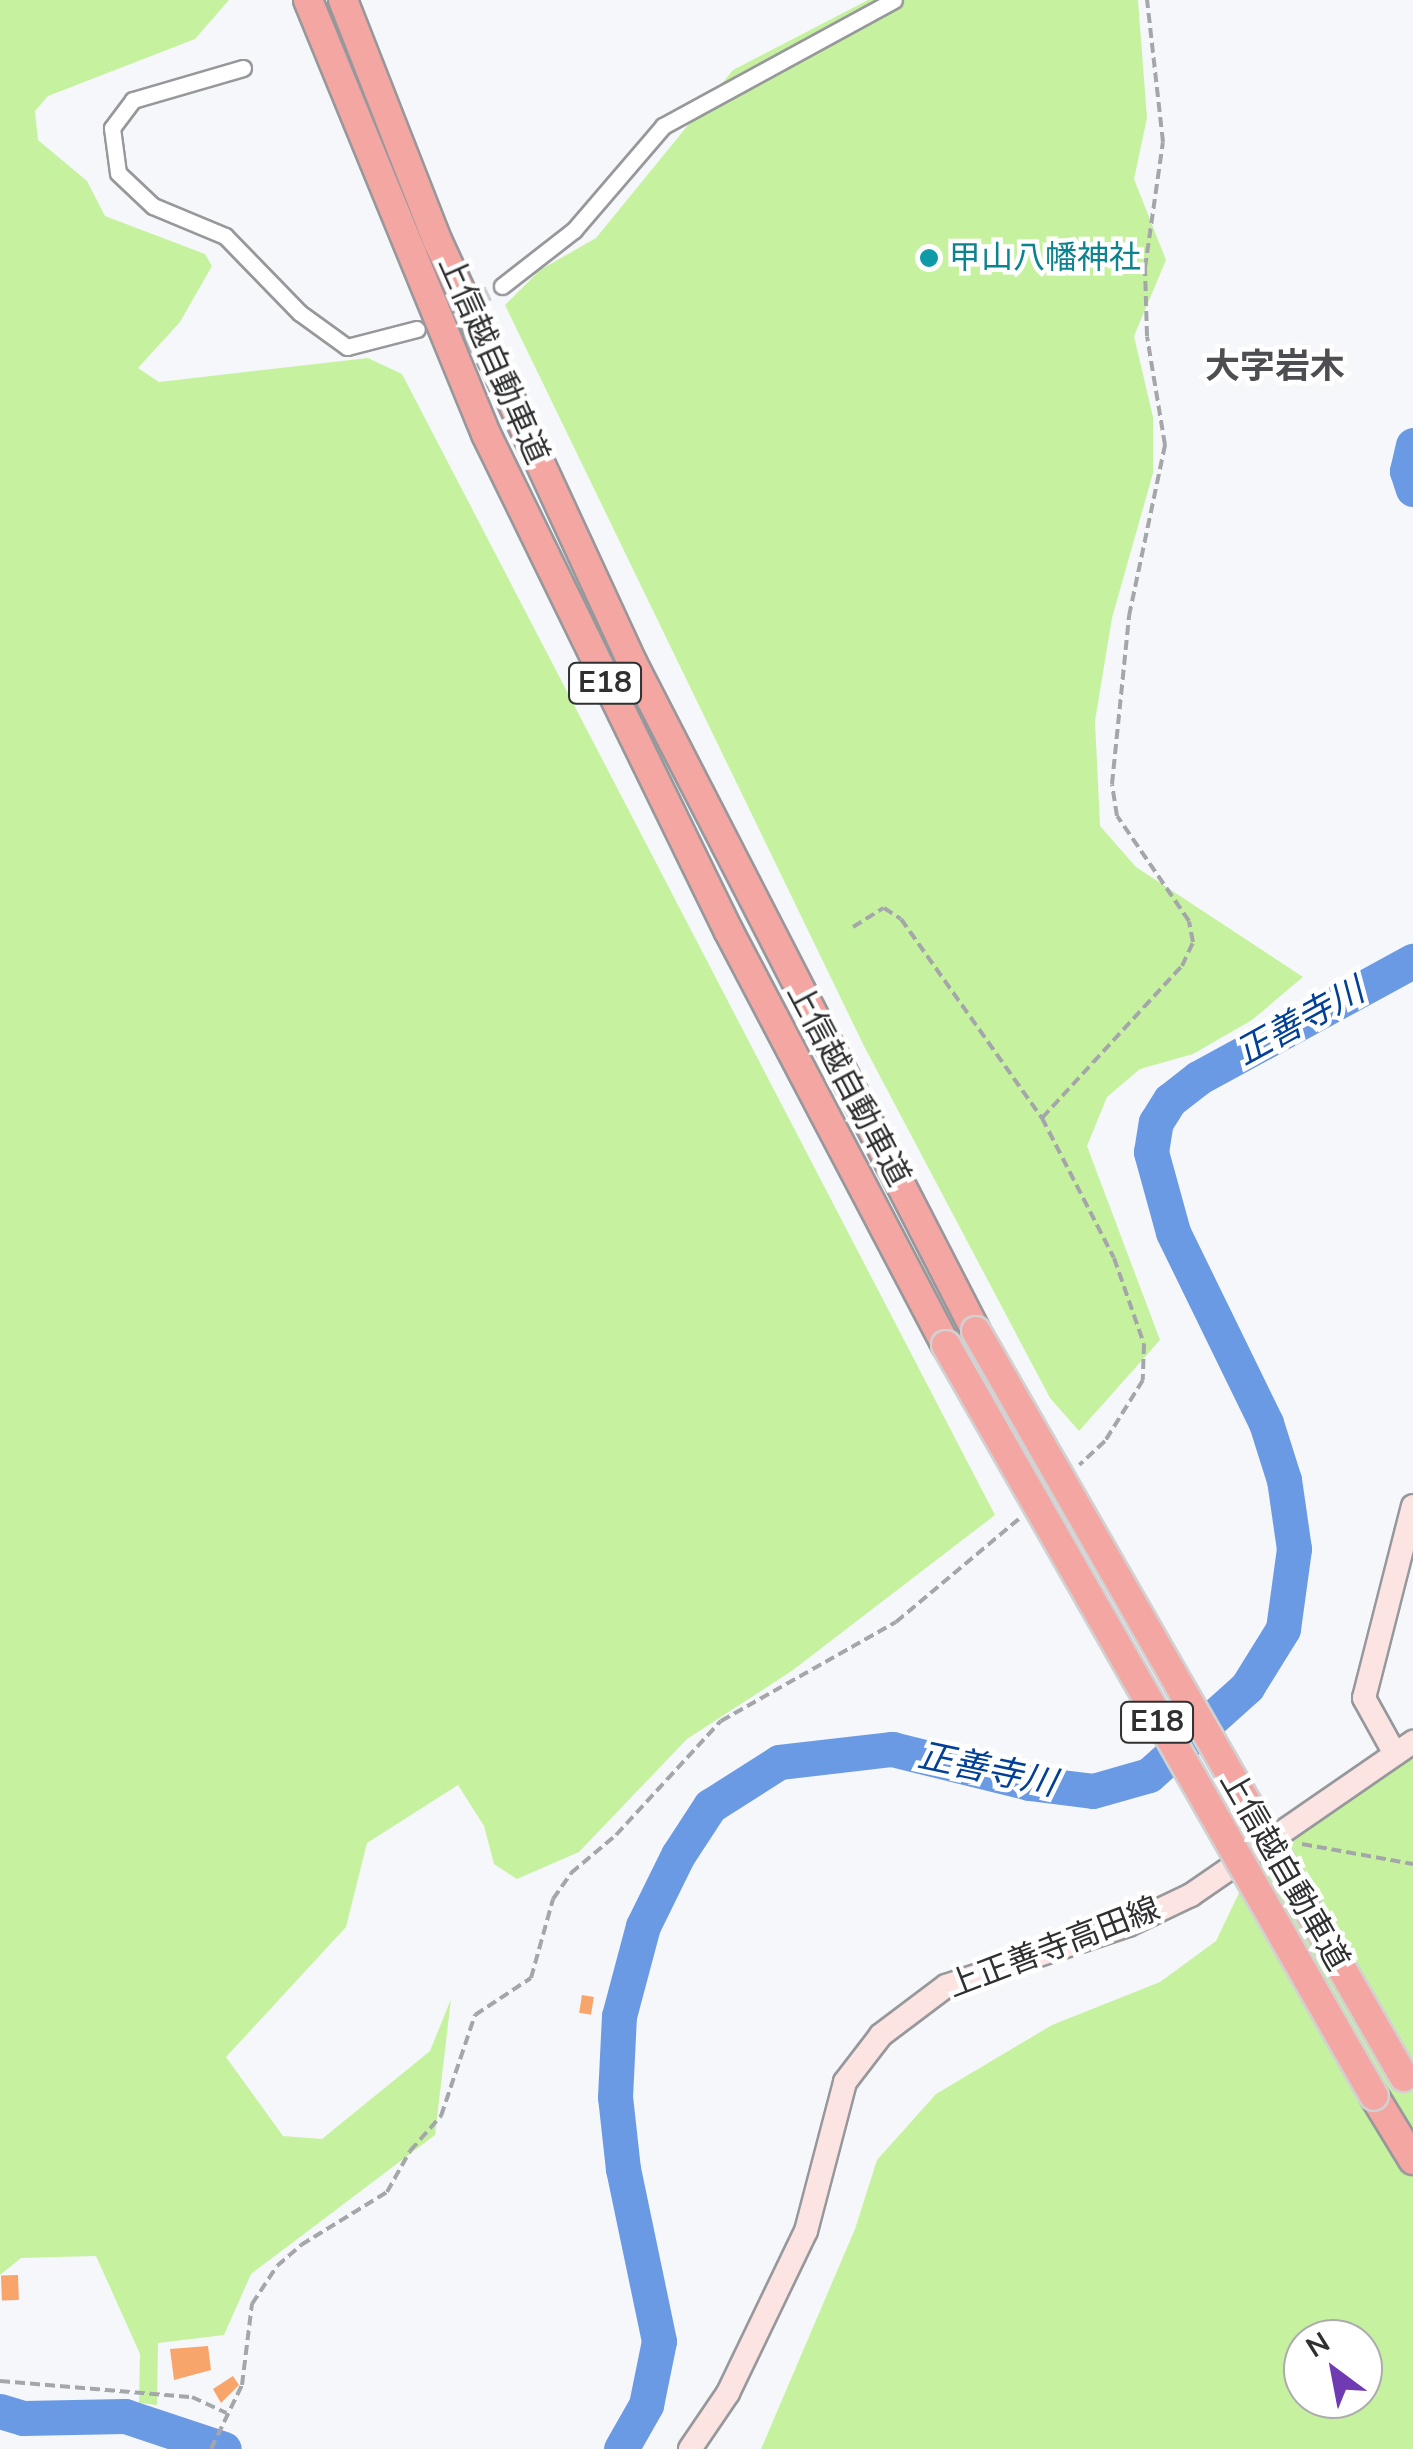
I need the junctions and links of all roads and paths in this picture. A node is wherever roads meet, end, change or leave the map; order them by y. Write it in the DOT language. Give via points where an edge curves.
graph roads {
  1 [pos="308,0"];
  2 [pos="343,0"];
  3 [pos="894,0"];
  4 [pos="1147,0"];
  5 [pos="243,68"];
  6 [pos="502,286"];
  7 [pos="418,329"];
  8 [pos="854,927"];
  9 [pos="1042,1118"];
  10 [pos="1076,1468"];
  11 [pos="1413,1506"];
  12 [pos="1031,1508"];
  13 [pos="1404,1748"];
  14 [pos="1287,1828"];
  15 [pos="1413,1864"];
  16 [pos="1408,2084"];
  17 [pos="1413,2160"];
  18 [pos="0,2381"];
  19 [pos="226,2413"];
  20 [pos="210,2449"];
  21 [pos="690,2449"];
  1 -- 17 [label="highway, 上信越自動車道 / E18, bridge" via="486,434 728,930 946,1345"];
  2 -- 16 [label="highway, 上信越自動車道 / E18, bridge" via="438,242 633,664 976,1331"];
  3 -- 6 [label="street" via="663,126 574,230"];
  4 -- 9 [label="path" via="1163,142 1145,268 1147,336 1165,445 1129,616 1112,784 1117,816 1189,921 1193,942 1182,966"];
  5 -- 7 [label="street" via="133,100 112,128 118,173 153,206 225,236 300,313 347,347"];
  8 -- 9 [label="path" via="884,908 901,920"];
  9 -- 10 [label="path" via="1114,1258 1144,1344 1143,1380 1105,1442"];
  11 -- 13 [label="main road" via="1364,1698"];
  12 -- 19 [label="path" via="896,1622 721,1721 616,1835 571,1873 554,1899 531,1978 475,2015 441,2116 387,2192 277,2266 252,2304 242,2385"];
  13 -- 14 [label="main road, 上正善寺高田線"];
  14 -- 15 [label="path" via="1305,1848 1377,1853"];
  14 -- 21 [label="main road, 上正善寺高田線" via="1191,1895 1128,1925 946,1986 880,2035 845,2082 806,2231 728,2393"];
  18 -- 19 [label="path" via="192,2397"];
  19 -- 20 [label="path"];
}
